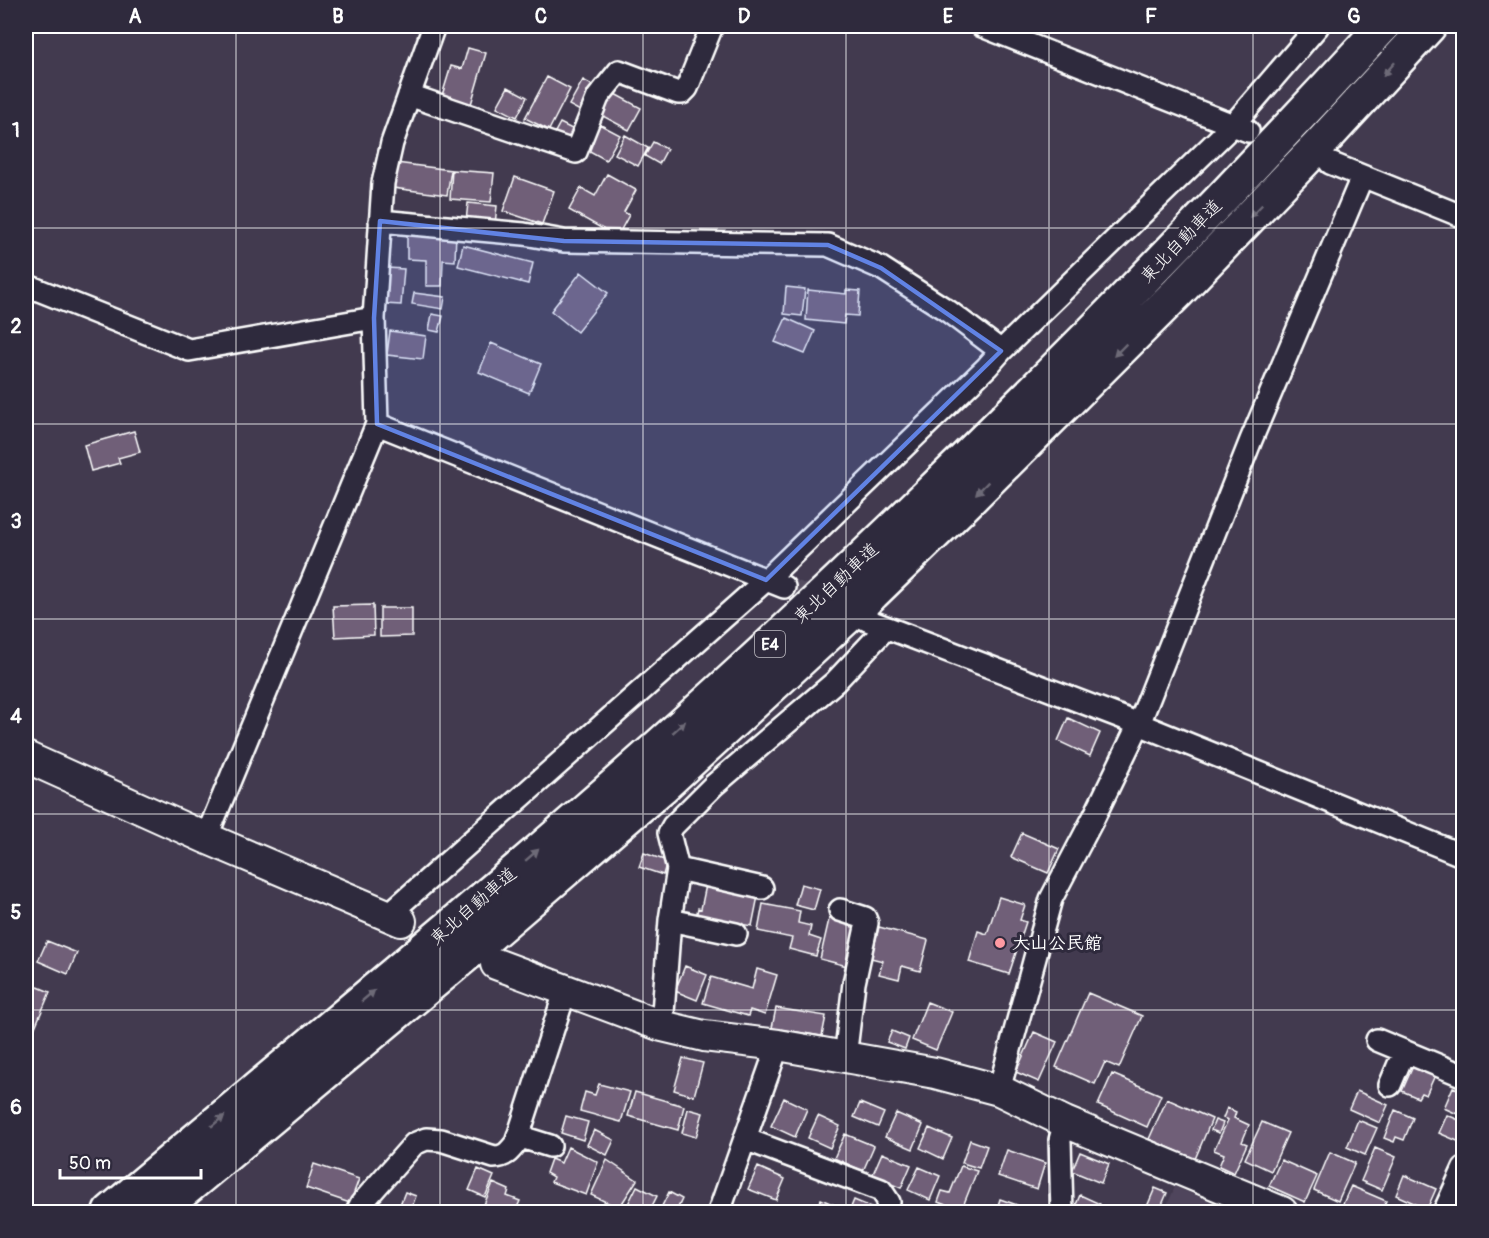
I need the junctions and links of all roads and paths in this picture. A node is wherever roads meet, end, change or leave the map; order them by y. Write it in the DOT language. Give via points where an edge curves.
graph roads {
  1 [pos="434,26"];
  2 [pos="711,26"];
  3 [pos="982,26"];
  4 [pos="1318,26"];
  5 [pos="1383,26"];
  6 [pos="1429,26"];
  7 [pos="409,95"];
  8 [pos="1240,128"];
  9 [pos="1330,163"];
  10 [pos="1362,177"];
  11 [pos="1464,217"];
  12 [pos="380,221"];
  13 [pos="26,285"];
  14 [pos="374,318"];
  15 [pos="1001,351"];
  16 [pos="377,424"];
  17 [pos="775,583"];
  18 [pos="1139,723"];
  19 [pos="26,757"];
  20 [pos="206,838"];
  21 [pos="1464,856"];
  22 [pos="678,869"];
  23 [pos="762,888"];
  24 [pos="840,910"];
  25 [pos="394,918"];
  26 [pos="670,920"];
  27 [pos="736,934"];
  28 [pos="496,964"];
  29 [pos="566,989"];
  30 [pos="662,1026"];
  31 [pos="1377,1040"];
  32 [pos="778,1045"];
  33 [pos="1404,1052"];
  34 [pos="845,1058"];
  35 [pos="1464,1076"];
  36 [pos="1390,1085"];
  37 [pos="999,1090"];
  38 [pos="1065,1122"];
  39 [pos="518,1136"];
  40 [pos="745,1139"];
  41 [pos="550,1146"];
  42 [pos="1464,1168"];
  43 [pos="110,1212"];
  44 [pos="158,1212"];
  45 [pos="357,1212"];
  46 [pos="719,1212"];
  47 [pos="886,1212"];
  48 [pos="1062,1212"];
  49 [pos="1282,1212"];
  50 [pos="1444,1212"];
  1 -- 7 [label="street"];
  2 -- 7 [label="street" via="682,93 619,71 598,97 576,152"];
  3 -- 8 [label="street"];
  4 -- 8 [label="street"];
  43 -- 5 [label="highway, 東北自動車道 / E4, one-way" via="468,911 762,652 940,485 1149,275"];
  6 -- 44 [label="highway, 東北自動車道 / E4, one-way" via="1177,293 873,593 653,794 492,934"];
  7 -- 12 [label="street" via="392,143"];
  8 -- 15 [label="street"];
  9 -- 10 [label="street"];
  10 -- 11 [label="street"];
  10 -- 18 [label="street" via="1251,440"];
  12 -- 14 [label="street"];
  12 -- 15 [label="street" via="564,241 828,245 881,268"];
  13 -- 14 [label="street" via="189,350"];
  14 -- 16 [label="street"];
  15 -- 17 [label="street"];
  16 -- 17 [label="street"];
  16 -- 20 [label="street"];
  17 -- 25 [label="street"];
  18 -- 21 [label="street"];
  18 -- 22 [label="street" via="877,624 835,682 714,785 673,826 669,833"];
  18 -- 37 [label="street" via="1051,898"];
  19 -- 20 [label="street"];
  20 -- 25 [label="street"];
  22 -- 23 [label="street"];
  22 -- 26 [label="street"];
  24 -- 34 [label="street" via="865,918 867,923 854,983"];
  26 -- 27 [label="street"];
  26 -- 30 [label="street"];
  28 -- 29 [label="street"];
  29 -- 30 [label="street"];
  29 -- 39 [label="street"];
  30 -- 32 [label="street" via="704,1036"];
  31 -- 33 [label="street"];
  32 -- 34 [label="street"];
  32 -- 40 [label="street"];
  33 -- 35 [label="street"];
  33 -- 36 [label="street"];
  34 -- 37 [label="street" via="935,1073"];
  37 -- 38 [label="street"];
  38 -- 48 [label="street" via="1060,1140"];
  38 -- 49 [label="street"];
  39 -- 41 [label="street"];
  39 -- 45 [label="street" via="501,1157 441,1140 426,1139 414,1144"];
  40 -- 46 [label="street"];
  40 -- 47 [label="street" via="881,1190 889,1202"];
  42 -- 50 [label="street"];
}
